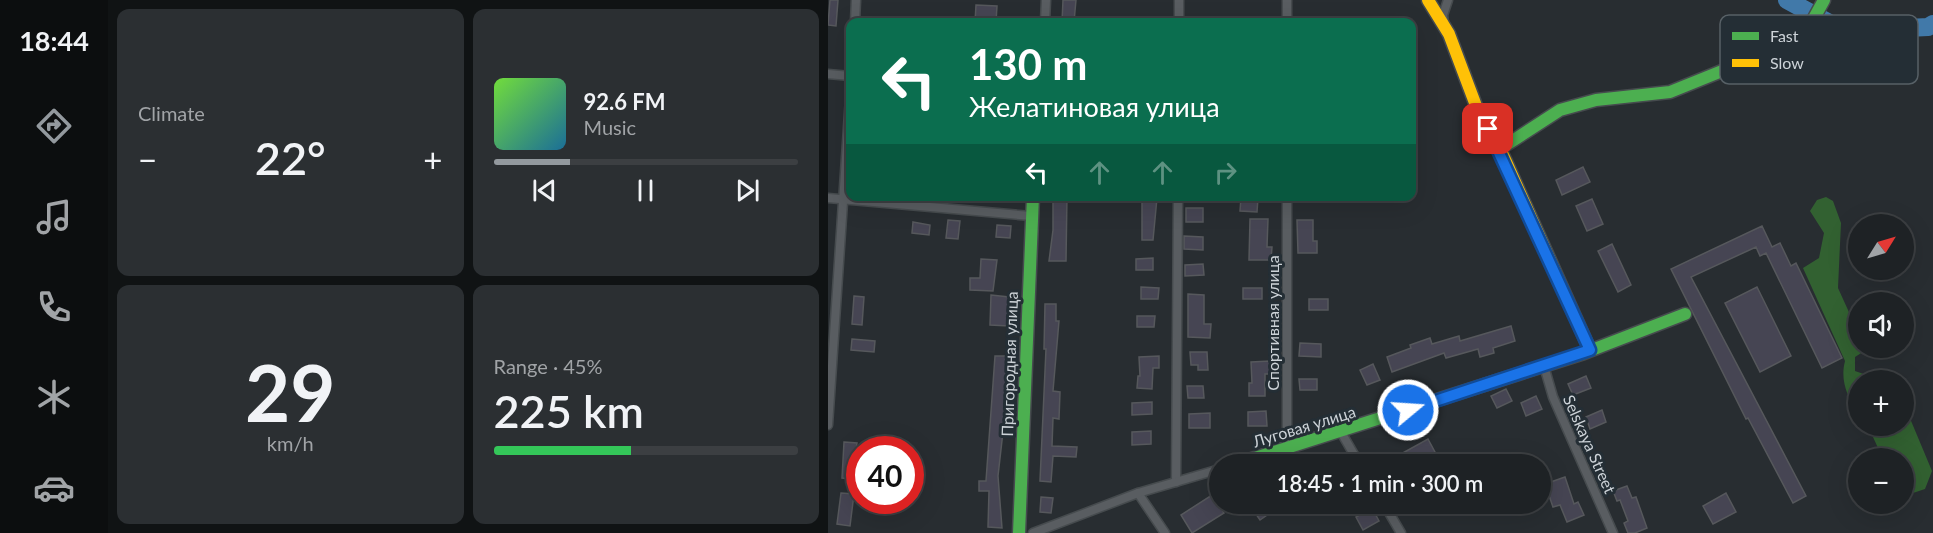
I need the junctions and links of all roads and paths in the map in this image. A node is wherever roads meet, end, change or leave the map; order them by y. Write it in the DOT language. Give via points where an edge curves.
graph roads {
  1 [pos="856,0"];
  2 [pos="1046,0"];
  3 [pos="1179,0"];
  4 [pos="1287,0"];
  5 [pos="1428,0"];
  6 [pos="1448,0"];
  7 [pos="1824,0"];
  8 [pos="1816,15"];
  9 [pos="855,18"];
  10 [pos="1045,18"];
  11 [pos="1179,18"];
  12 [pos="1287,18"];
  13 [pos="1444,26"];
  14 [pos="1720,72"];
  15 [pos="828,74"];
  16 [pos="846,76"];
  17 [pos="1500,150"];
  18 [pos="846,165"];
  19 [pos="828,198"];
  20 [pos="844,198"];
  21 [pos="875,201"];
  22 [pos="1032,201"];
  23 [pos="1178,201"];
  24 [pos="1287,201"];
  25 [pos="1031,216"];
  26 [pos="1685,314"];
  27 [pos="1590,350"];
  28 [pos="1544,366"];
  29 [pos="828,425"];
  30 [pos="1341,432"];
  31 [pos="1287,449"];
  32 [pos="1270,454"];
  33 [pos="1354,454"];
  34 [pos="1209,472"];
  35 [pos="1176,482"];
  36 [pos="1138,493"];
  37 [pos="1390,514"];
  38 [pos="1019,533"];
  39 [pos="1033,533"];
  40 [pos="1165,533"];
  41 [pos="1401,533"];
  42 [pos="1613,533"];
  1 -- 9 [label="street"];
  2 -- 10 [label="street"];
  3 -- 11 [label="street"];
  4 -- 12 [label="street"];
  5 -- 13 [label="street"];
  6 -- 13 [label="street"];
  7 -- 8 [label="street"];
  13 -- 17 [label="street" via="1478,111"];
  14 -- 17 [label="street" via="1670,92 1596,100 1560,110"];
  15 -- 16 [label="street"];
  17 -- 27 [label="street"];
  18 -- 20 [label="street"];
  19 -- 20 [label="street"];
  20 -- 29 [label="street"];
  21 -- 25 [label="street"];
  22 -- 25 [label="street, Пригородная улица"];
  23 -- 35 [label="street"];
  24 -- 31 [label="street, Спортивная улица"];
  25 -- 38 [label="street, Пригородная улица"];
  26 -- 27 [label="street, Луговая улица"];
  27 -- 28 [label="street, Луговая улица"];
  28 -- 30 [label="street, Луговая улица"];
  28 -- 42 [label="street, Selskaya Street" via="1552,397"];
  30 -- 31 [label="street, Луговая улица"];
  30 -- 33 [label="street"];
  31 -- 32 [label="street, Луговая улица"];
  34 -- 35 [label="street"];
  35 -- 36 [label="street"];
  36 -- 39 [label="street"];
  36 -- 40 [label="street"];
  37 -- 41 [label="street"];
}
